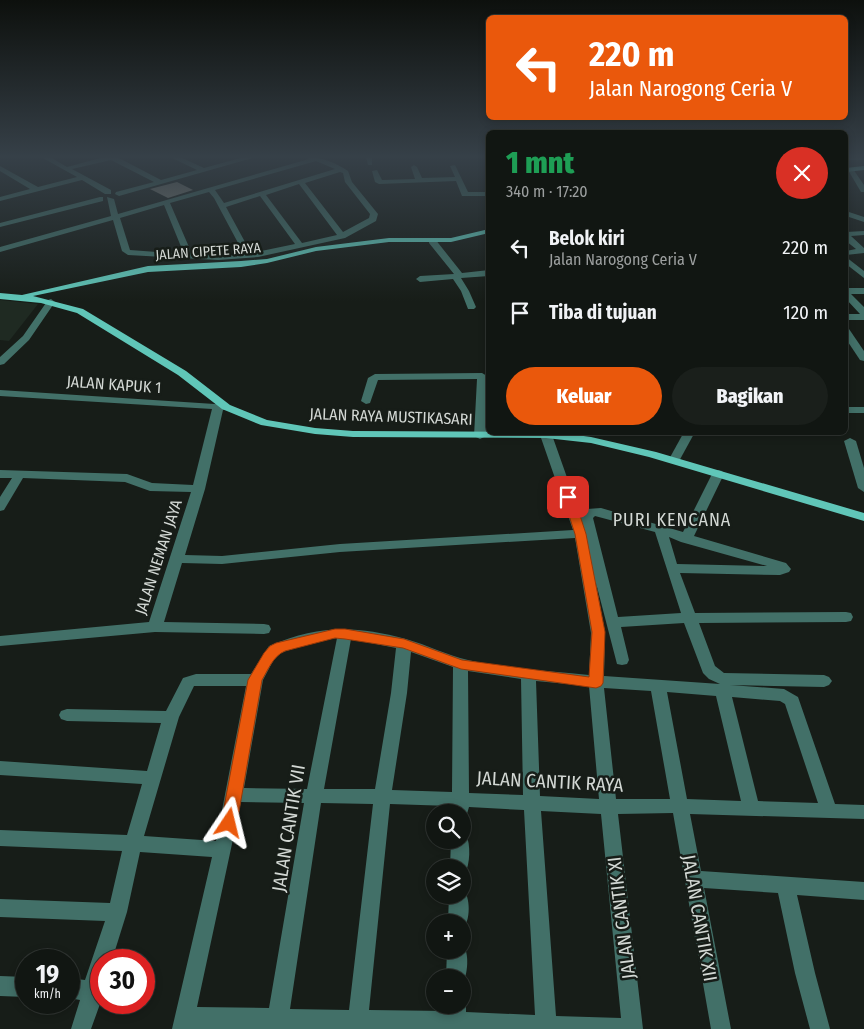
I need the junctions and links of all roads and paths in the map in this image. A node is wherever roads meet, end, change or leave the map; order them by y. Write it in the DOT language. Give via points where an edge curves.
graph roads {
  1 [pos="64,205"];
  2 [pos="70,205"];
  3 [pos="113,205"];
  4 [pos="154,205"];
  5 [pos="167,205"];
  6 [pos="224,205"];
  7 [pos="270,205"];
  8 [pos="318,205"];
  9 [pos="367,205"];
  10 [pos="221,206"];
  11 [pos="848,214"];
  12 [pos="116,215"];
  13 [pos="0,220"];
  14 [pos="864,220"];
  15 [pos="0,225"];
  16 [pos="486,232"];
  17 [pos="864,233"];
  18 [pos="848,235"];
  19 [pos="342,236"];
  20 [pos="848,237"];
  21 [pos="432,241"];
  22 [pos="299,245"];
  23 [pos="0,250"];
  24 [pos="848,253"];
  25 [pos="189,256"];
  26 [pos="249,256"];
  27 [pos="848,261"];
  28 [pos="864,262"];
  29 [pos="486,273"];
  30 [pos="458,276"];
  31 [pos="864,276"];
  32 [pos="420,279"];
  33 [pos="864,289"];
  34 [pos="848,290"];
  35 [pos="0,296"];
  36 [pos="18,297"];
  37 [pos="51,302"];
  38 [pos="471,307"];
  39 [pos="864,315"];
  40 [pos="848,317"];
  41 [pos="848,334"];
  42 [pos="864,358"];
  43 [pos="0,362"];
  44 [pos="485,376"];
  45 [pos="0,393"];
  46 [pos="366,401"];
  47 [pos="222,407"];
  48 [pos="848,410"];
  49 [pos="864,410"];
  50 [pos="546,435"];
  51 [pos="688,435"];
  52 [pos="480,436"];
  53 [pos="850,441"];
  54 [pos="674,461"];
  55 [pos="0,474"];
  56 [pos="20,474"];
  57 [pos="718,474"];
  58 [pos="864,488"];
  59 [pos="199,489"];
  60 [pos="0,508"];
  61 [pos="864,517"];
  62 [pos="661,532"];
  63 [pos="581,534"];
  64 [pos="686,539"];
  65 [pos="178,559"];
  66 [pos="672,568"];
  67 [pos="690,618"];
  68 [pos="846,618"];
  69 [pos="612,622"];
  70 [pos="155,627"];
  71 [pos="264,629"];
  72 [pos="345,634"];
  73 [pos="0,641"];
  74 [pos="404,644"];
  75 [pos="622,660"];
  76 [pos="461,664"];
  77 [pos="528,674"];
  78 [pos="255,680"];
  79 [pos="824,681"];
  80 [pos="596,683"];
  81 [pos="658,686"];
  82 [pos="722,689"];
  83 [pos="67,715"];
  84 [pos="172,717"];
  85 [pos="0,768"];
  86 [pos="154,778"];
  87 [pos="234,795"];
  88 [pos="314,796"];
  89 [pos="382,797"];
  90 [pos="532,802"];
  91 [pos="451,804"];
  92 [pos="461,804"];
  93 [pos="471,805"];
  94 [pos="680,806"];
  95 [pos="608,807"];
  96 [pos="751,808"];
  97 [pos="829,811"];
  98 [pos="864,812"];
  99 [pos="0,838"];
  100 [pos="133,844"];
  101 [pos="223,850"];
  102 [pos="694,880"];
  103 [pos="786,886"];
  104 [pos="864,891"];
  105 [pos="0,908"];
  106 [pos="117,912"];
  107 [pos="105,949"];
  108 [pos="0,986"];
  109 [pos="15,987"];
  110 [pos="90,1004"];
  111 [pos="456,1019"];
  112 [pos="184,1023"];
  113 [pos="277,1023"];
  114 [pos="357,1025"];
  115 [pos="546,1028"];
  116 [pos="82,1029"];
  117 [pos="626,1029"];
  118 [pos="633,1029"];
  119 [pos="721,1029"];
  120 [pos="820,1029"];
  1 -- 13 [label="street"];
  2 -- 15 [label="street"];
  3 -- 12 [label="street"];
  4 -- 12 [label="street"];
  5 -- 25 [label="street"];
  6 -- 10 [label="street"];
  7 -- 22 [label="street"];
  8 -- 19 [label="street"];
  9 -- 19 [label="street" via="374,214 371,221"];
  10 -- 26 [label="street"];
  11 -- 14 [label="street"];
  12 -- 23 [label="street"];
  12 -- 25 [label="street" via="128,252"];
  16 -- 21 [label="main road, JALAN CIPETE RAYA"];
  17 -- 18 [label="street"];
  19 -- 22 [label="street"];
  20 -- 24 [label="street" via="862,251"];
  21 -- 30 [label="street"];
  21 -- 36 [label="main road, JALAN CIPETE RAYA" via="381,240 241,264 148,269"];
  22 -- 26 [label="street"];
  25 -- 26 [label="street"];
  27 -- 28 [label="street"];
  27 -- 31 [label="street"];
  29 -- 30 [label="street"];
  30 -- 32 [label="street"];
  30 -- 38 [label="street"];
  33 -- 34 [label="street"];
  34 -- 39 [label="street"];
  35 -- 36 [label="main road, JALAN RAYA MUSTIKASARI"];
  36 -- 37 [label="main road, JALAN RAYA MUSTIKASARI"];
  37 -- 43 [label="street" via="26,338"];
  37 -- 47 [label="main road, JALAN RAYA MUSTIKASARI" via="95,318 182,372"];
  39 -- 40 [label="street"];
  41 -- 42 [label="street"];
  44 -- 46 [label="street" via="375,377"];
  44 -- 52 [label="street"];
  45 -- 47 [label="street, JALAN KAPUK 1"];
  47 -- 52 [label="main road, JALAN RAYA MUSTIKASARI" via="265,423 315,431"];
  47 -- 59 [label="street, JALAN NEMAN JAYA"];
  48 -- 49 [label="street"];
  50 -- 52 [label="main road, JALAN RAYA MUSTIKASARI"];
  50 -- 54 [label="main road, JALAN RAYA MUSTIKASARI" via="591,440"];
  50 -- 63 [label="street, JALAN CANTIK XI"];
  51 -- 54 [label="street"];
  53 -- 58 [label="street"];
  54 -- 57 [label="main road, JALAN RAYA MUSTIKASARI"];
  55 -- 56 [label="street"];
  56 -- 59 [label="street" via="127,478 150,487"];
  56 -- 60 [label="street"];
  57 -- 61 [label="main road, JALAN RAYA MUSTIKASARI"];
  57 -- 64 [label="street"];
  59 -- 65 [label="street, JALAN NEMAN JAYA"];
  62 -- 64 [label="street"];
  62 -- 66 [label="street"];
  62 -- 69 [label="street" via="601,512 588,515"];
  63 -- 65 [label="street" via="340,548 222,560"];
  63 -- 80 [label="street, JALAN CANTIK XI" via="598,632"];
  64 -- 66 [label="street" via="781,566 784,570"];
  65 -- 70 [label="street, JALAN NEMAN JAYA"];
  66 -- 67 [label="street"];
  67 -- 68 [label="street"];
  67 -- 69 [label="street"];
  67 -- 79 [label="street" via="708,669 718,677"];
  69 -- 75 [label="street"];
  70 -- 71 [label="street"];
  70 -- 73 [label="street, JALAN NEMAN JAYA"];
  72 -- 74 [label="street"];
  72 -- 78 [label="street" via="335,633 274,650"];
  72 -- 88 [label="street, JALAN CANTIK VII"];
  74 -- 76 [label="street"];
  74 -- 89 [label="street"];
  76 -- 77 [label="street"];
  76 -- 92 [label="street"];
  77 -- 80 [label="street"];
  77 -- 90 [label="street"];
  78 -- 84 [label="street" via="188,682"];
  78 -- 87 [label="street"];
  80 -- 81 [label="street"];
  80 -- 95 [label="street, JALAN CANTIK XI"];
  81 -- 82 [label="street"];
  81 -- 94 [label="street, JALAN CANTIK XII"];
  82 -- 96 [label="street"];
  82 -- 97 [label="street" via="784,695 790,699"];
  83 -- 84 [label="street"];
  84 -- 86 [label="street"];
  85 -- 86 [label="street"];
  86 -- 100 [label="street"];
  87 -- 88 [label="street, JALAN CANTIK RAYA"];
  87 -- 101 [label="street"];
  88 -- 89 [label="street, JALAN CANTIK RAYA"];
  88 -- 113 [label="street, JALAN CANTIK VII"];
  89 -- 91 [label="street, JALAN CANTIK RAYA"];
  89 -- 114 [label="street"];
  90 -- 93 [label="street, JALAN CANTIK RAYA"];
  90 -- 95 [label="street, JALAN CANTIK RAYA"];
  90 -- 115 [label="street"];
  94 -- 95 [label="street, JALAN CANTIK RAYA"];
  94 -- 96 [label="street, JALAN CANTIK RAYA"];
  94 -- 102 [label="street, JALAN CANTIK XII"];
  95 -- 118 [label="street, JALAN CANTIK XI"];
  96 -- 97 [label="street, JALAN CANTIK RAYA"];
  97 -- 98 [label="street, JALAN CANTIK RAYA"];
  99 -- 100 [label="street"];
  100 -- 101 [label="street"];
  100 -- 106 [label="street"];
  101 -- 112 [label="street"];
  102 -- 103 [label="street"];
  102 -- 119 [label="street, JALAN CANTIK XII"];
  103 -- 104 [label="street"];
  103 -- 120 [label="street"];
  105 -- 106 [label="street"];
  106 -- 107 [label="street"];
  108 -- 109 [label="street"];
  110 -- 116 [label="street"];
  111 -- 114 [label="street"];
  111 -- 115 [label="street"];
  112 -- 113 [label="street"];
  113 -- 114 [label="street"];
  115 -- 117 [label="street"];
}
